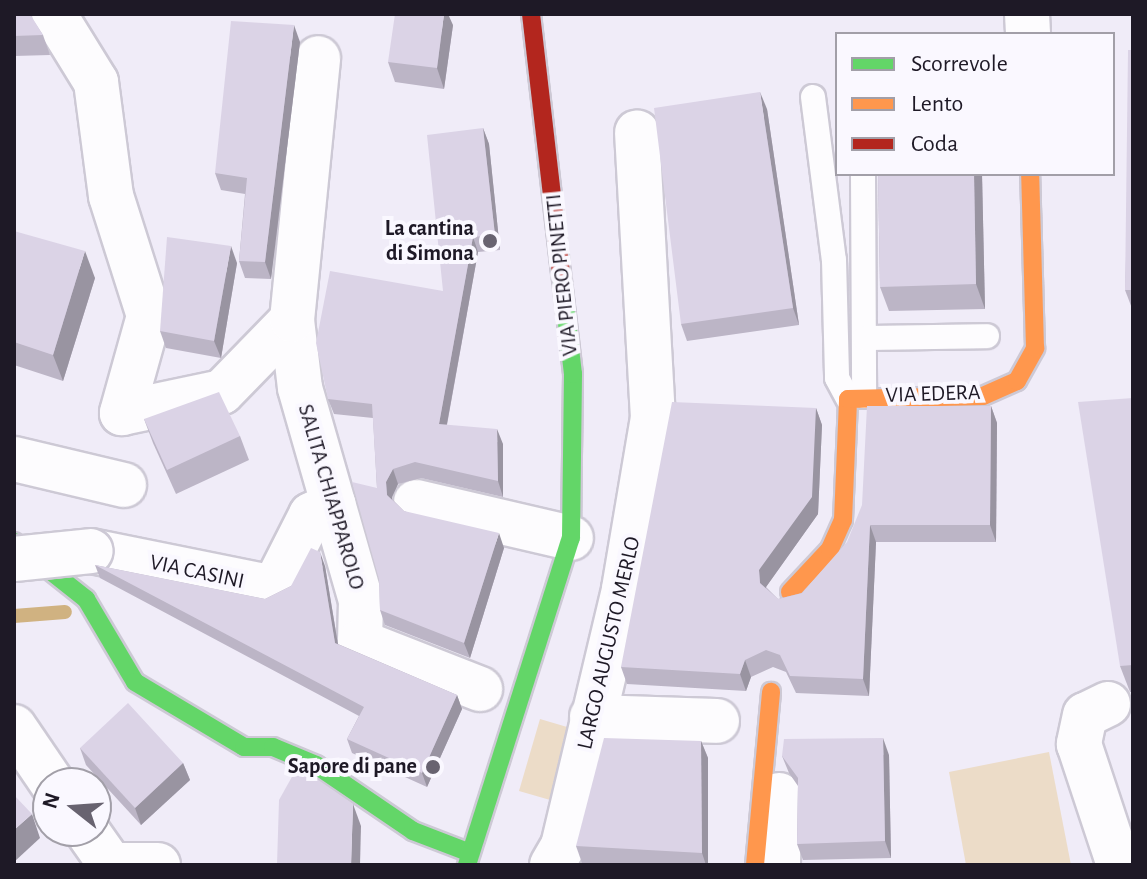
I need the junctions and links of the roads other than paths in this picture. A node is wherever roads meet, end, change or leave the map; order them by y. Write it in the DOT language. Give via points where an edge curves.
graph roads {
  1 [pos="54,14"];
  2 [pos="531,14"];
  3 [pos="318,58"];
  4 [pos="813,97"];
  5 [pos="637,132"];
  6 [pos="863,176"];
  7 [pos="1030,176"];
  8 [pos="292,320"];
  9 [pos="987,336"];
  10 [pos="865,338"];
  11 [pos="856,398"];
  12 [pos="14,459"];
  13 [pos="124,485"];
  14 [pos="416,502"];
  15 [pos="334,504"];
  16 [pos="571,538"];
  17 [pos="14,542"];
  18 [pos="14,559"];
  19 [pos="790,592"];
  20 [pos="497,696"];
  21 [pos="770,700"];
  22 [pos="1108,704"];
  23 [pos="592,717"];
  24 [pos="717,721"];
  25 [pos="14,727"];
  26 [pos="41,767"];
  27 [pos="100,853"];
  28 [pos="467,859"];
  29 [pos="158,865"];
  30 [pos="552,865"];
  31 [pos="755,865"];
  32 [pos="778,865"];
  33 [pos="1119,865"];
  1 -- 8 [label="street" via="96,82 111,196 149,316 122,413 222,392"];
  2 -- 16 [label="street, VIA PIERO PINETTI" via="573,374"];
  3 -- 8 [label="street, SALITA CHIAPPAROLO"];
  4 -- 11 [label="lane" via="834,260 837,378"];
  5 -- 23 [label="street, LARGO AUGUSTO MERLO" via="653,418"];
  6 -- 10 [label="lane"];
  7 -- 11 [label="street, VIA EDERA" via="1035,348 1017,381 983,396"];
  8 -- 15 [label="street, SALITA CHIAPPAROLO" via="300,388"];
  9 -- 10 [label="lane"];
  10 -- 11 [label="lane"];
  11 -- 19 [label="street" via="843,520 830,549"];
  12 -- 13 [label="street"];
  14 -- 16 [label="street"];
  15 -- 18 [label="street, VIA CASINI, bridge" via="311,515 274,588 91,551"];
  15 -- 20 [label="street, SALITA CHIAPPAROLO" via="361,601 360,642"];
  16 -- 20 [label="street, VIA PIERO PINETTI"];
  17 -- 28 [label="street" via="86,599 135,682 244,747 273,747 316,765 413,831"];
  20 -- 28 [label="street"];
  21 -- 31 [label="street"];
  21 -- 32 [label="street" via="779,721"];
  22 -- 33 [label="street" via="1085,715 1079,744"];
  23 -- 24 [label="street"];
  23 -- 30 [label="street, LARGO AUGUSTO MERLO"];
  25 -- 26 [label="street"];
  27 -- 29 [label="street"];
}
